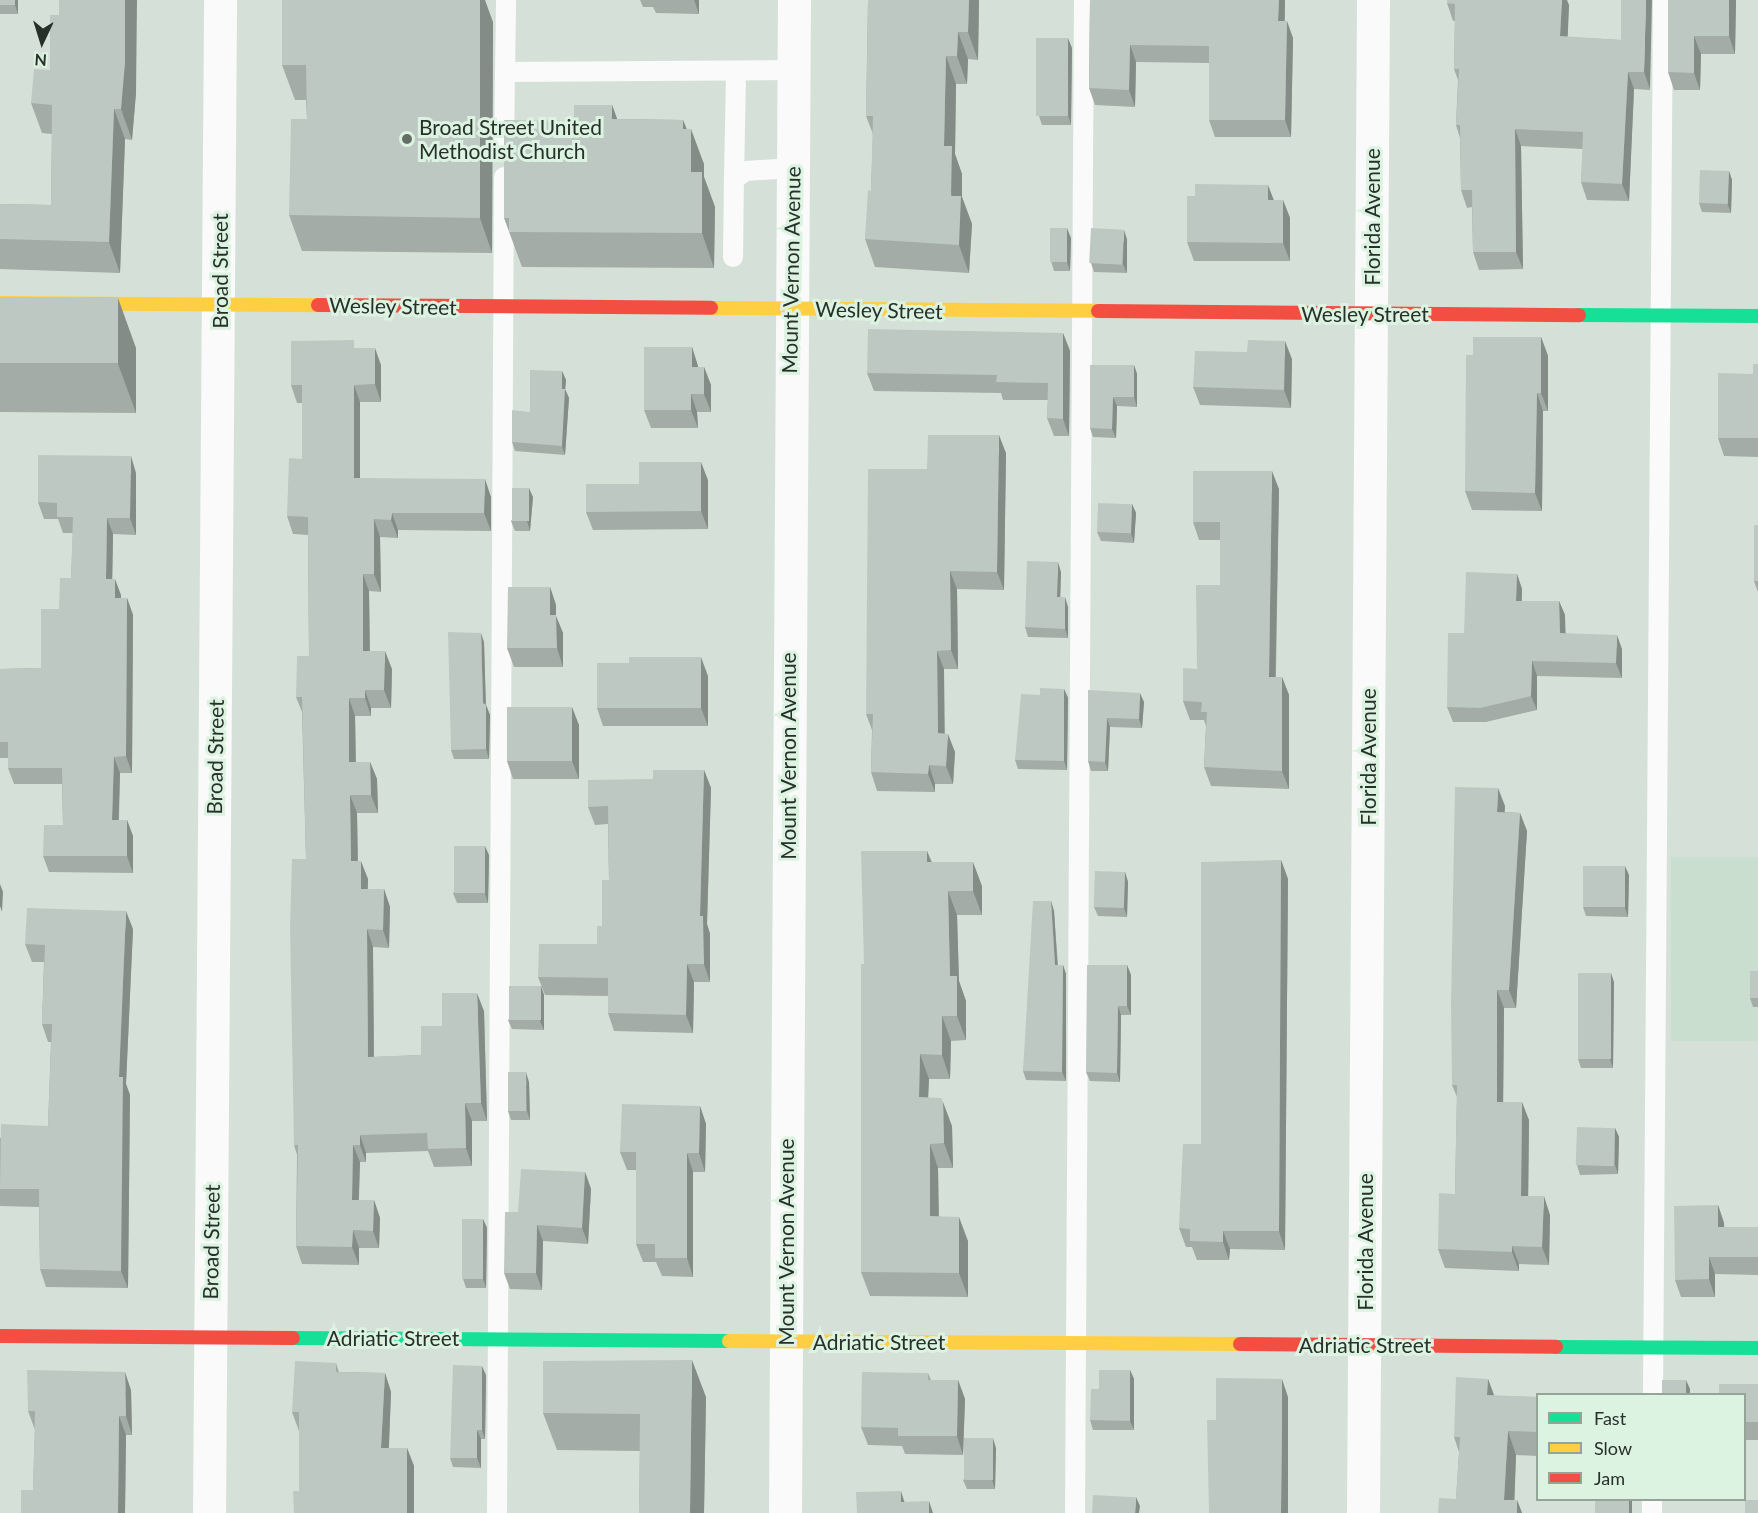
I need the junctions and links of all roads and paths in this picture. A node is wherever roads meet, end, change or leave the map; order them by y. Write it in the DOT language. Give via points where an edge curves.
graph roads {
  1 [pos="220,0"];
  2 [pos="506,0"];
  3 [pos="795,0"];
  4 [pos="1084,0"];
  5 [pos="1373,0"];
  6 [pos="1663,0"];
  7 [pos="794,70"];
  8 [pos="736,71"];
  9 [pos="505,72"];
  10 [pos="792,168"];
  11 [pos="734,179"];
  12 [pos="733,257"];
  13 [pos="0,303"];
  14 [pos="220,305"];
  15 [pos="503,308"];
  16 [pos="790,309"];
  17 [pos="1084,312"];
  18 [pos="1371,314"];
  19 [pos="1660,316"];
  20 [pos="1758,316"];
  21 [pos="0,1336"];
  22 [pos="210,1337"];
  23 [pos="498,1339"];
  24 [pos="786,1341"];
  25 [pos="1077,1343"];
  26 [pos="1364,1345"];
  27 [pos="1653,1347"];
  28 [pos="1758,1348"];
  29 [pos="1653,1393"];
  30 [pos="209,1513"];
  31 [pos="497,1513"];
  32 [pos="785,1513"];
  33 [pos="1075,1513"];
  34 [pos="1363,1513"];
  1 -- 14 [label="street, Broad Street"];
  2 -- 9 [label="lane"];
  3 -- 7 [label="street, Mount Vernon Avenue"];
  4 -- 17 [label="lane"];
  5 -- 18 [label="street, Florida Avenue"];
  6 -- 19 [label="lane"];
  7 -- 8 [label="lane"];
  7 -- 10 [label="street, Mount Vernon Avenue"];
  8 -- 9 [label="lane"];
  8 -- 11 [label="lane"];
  9 -- 15 [label="lane"];
  10 -- 11 [label="lane" via="746,171"];
  10 -- 16 [label="street, Mount Vernon Avenue"];
  11 -- 12 [label="lane"];
  13 -- 14 [label="street, Wesley Street"];
  14 -- 15 [label="street, Wesley Street"];
  14 -- 22 [label="street, Broad Street"];
  15 -- 16 [label="street, Wesley Street"];
  15 -- 23 [label="lane"];
  16 -- 17 [label="street, Wesley Street"];
  16 -- 24 [label="street, Mount Vernon Avenue"];
  17 -- 18 [label="street, Wesley Street"];
  17 -- 25 [label="lane"];
  18 -- 19 [label="street, Wesley Street"];
  18 -- 26 [label="street, Florida Avenue"];
  19 -- 20 [label="street, Wesley Street"];
  19 -- 27 [label="lane"];
  21 -- 22 [label="street, Adriatic Street"];
  22 -- 23 [label="street, Adriatic Street"];
  22 -- 30 [label="street, Broad Street"];
  23 -- 24 [label="street, Adriatic Street"];
  23 -- 31 [label="lane"];
  24 -- 25 [label="street, Adriatic Street"];
  24 -- 32 [label="street, Mount Vernon Avenue"];
  25 -- 26 [label="street, Adriatic Street"];
  25 -- 33 [label="lane"];
  26 -- 27 [label="street, Adriatic Street"];
  26 -- 34 [label="street, Florida Avenue"];
  27 -- 28 [label="street, Adriatic Street"];
  27 -- 29 [label="lane"];
}
